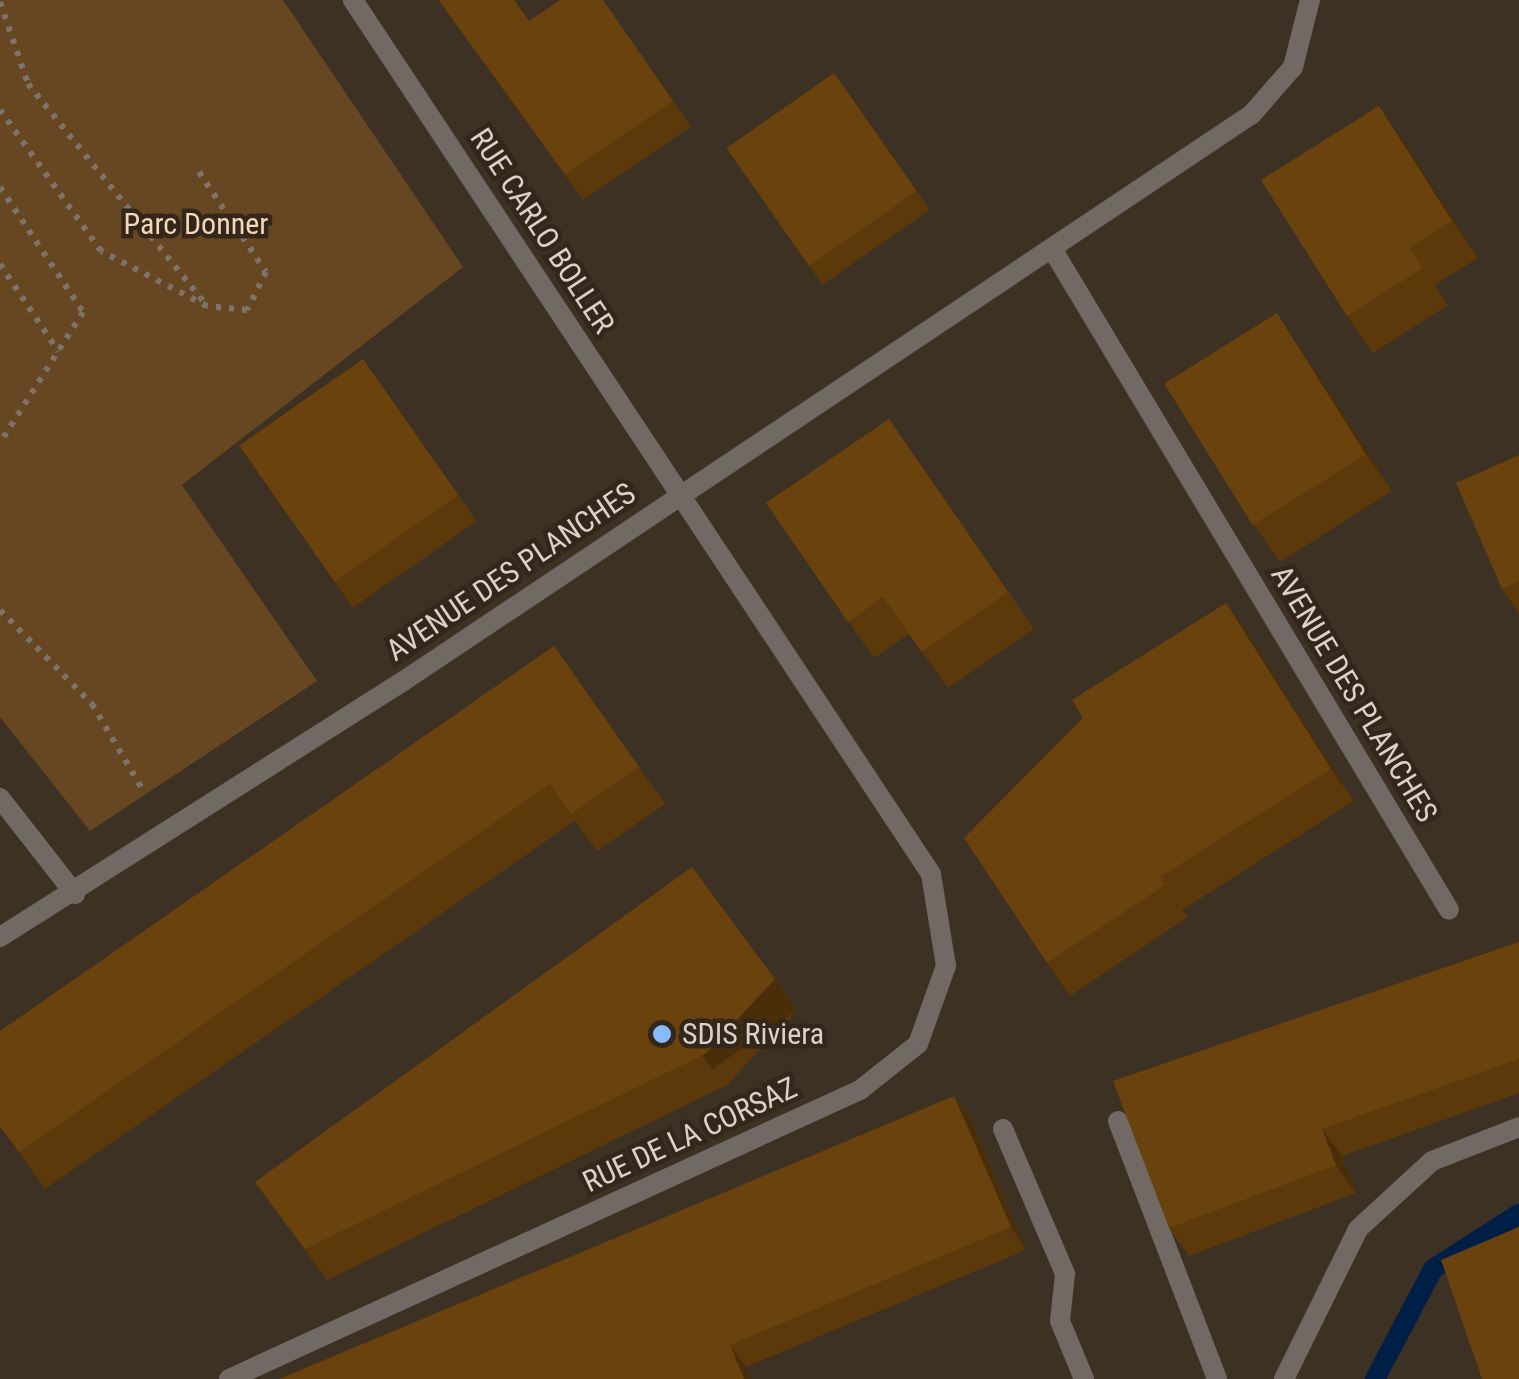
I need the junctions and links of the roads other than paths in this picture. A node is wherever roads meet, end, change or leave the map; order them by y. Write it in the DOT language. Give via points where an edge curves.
graph roads {
  1 [pos="353,0"];
  2 [pos="1310,0"];
  3 [pos="1054,252"];
  4 [pos="680,495"];
  5 [pos="0,798"];
  6 [pos="75,894"];
  7 [pos="1449,910"];
  8 [pos="0,936"];
  9 [pos="1118,1120"];
  10 [pos="1519,1127"];
  11 [pos="1003,1129"];
  12 [pos="229,1379"];
  13 [pos="1084,1379"];
  14 [pos="1217,1379"];
  15 [pos="1284,1379"];
  1 -- 4 [label="street, RUE CARLO BOLLER"];
  2 -- 3 [label="street, AVENUE DES PLANCHES" via="1293,68 1276,91"];
  3 -- 4 [label="street, AVENUE DES PLANCHES"];
  3 -- 7 [label="street, AVENUE DES PLANCHES"];
  4 -- 6 [label="street, AVENUE DES PLANCHES"];
  4 -- 12 [label="street, RUE DE LA CORSAZ" via="931,874 945,915 938,1008 918,1044 860,1090"];
  5 -- 6 [label="street"];
  6 -- 8 [label="street, AVENUE DES PLANCHES"];
  9 -- 14 [label="street"];
  10 -- 15 [label="street" via="1432,1161 1358,1229"];
  11 -- 13 [label="street" via="1065,1274 1060,1321"];
}
